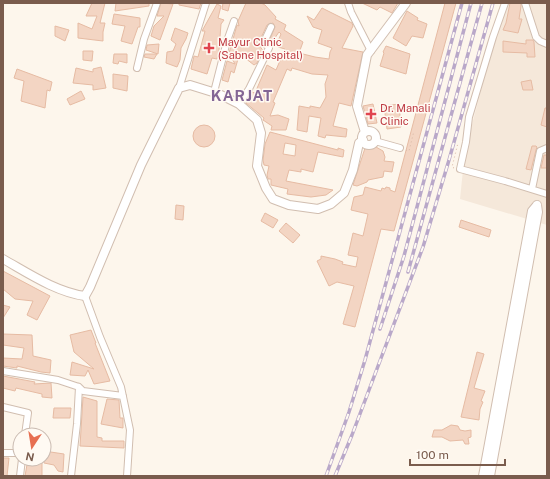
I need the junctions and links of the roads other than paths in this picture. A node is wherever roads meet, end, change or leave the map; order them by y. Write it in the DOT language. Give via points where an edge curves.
graph roads {
  1 [pos="157,3"];
  2 [pos="206,3"];
  3 [pos="348,3"];
  4 [pos="406,3"];
  5 [pos="505,3"];
  6 [pos="526,3"];
  7 [pos="234,21"];
  8 [pos="271,27"];
  9 [pos="547,44"];
  10 [pos="371,51"];
  11 [pos="137,68"];
  12 [pos="178,88"];
  13 [pos="214,92"];
  14 [pos="238,104"];
  15 [pos="364,136"];
  16 [pos="375,141"];
  17 [pos="400,148"];
  18 [pos="547,148"];
  19 [pos="532,189"];
  20 [pos="540,191"];
  21 [pos="547,194"];
  22 [pos="536,205"];
  23 [pos="3,259"];
  24 [pos="85,296"];
  25 [pos="3,371"];
  26 [pos="79,387"];
  27 [pos="123,396"];
  28 [pos="3,407"];
  29 [pos="26,427"];
  30 [pos="490,456"];
  31 [pos="71,476"];
  32 [pos="127,476"];
  33 [pos="483,476"];
  34 [pos="490,476"];
  1 -- 11 [label="street"];
  2 -- 12 [label="street"];
  3 -- 10 [label="street"];
  4 -- 10 [label="street"];
  5 -- 19 [label="street" via="469,117 460,169"];
  6 -- 9 [label="street" via="536,37"];
  7 -- 13 [label="street"];
  8 -- 14 [label="street" via="264,42 269,48 249,89"];
  10 -- 15 [label="street" via="367,55 357,106"];
  12 -- 13 [label="street" via="190,85"];
  12 -- 24 [label="street" via="141,165"];
  13 -- 14 [label="street"];
  14 -- 15 [label="street" via="257,120 261,133 257,166 266,188 273,198 289,205 318,208 331,204 344,193 353,170 359,143"];
  15 -- 16 [label="street" via="370,131 376,137"];
  16 -- 17 [label="street"];
  18 -- 19 [label="street" via="540,151"];
  19 -- 20 [label="street"];
  20 -- 21 [label="street"];
  20 -- 22 [label="street"];
  22 -- 30 [label="street" via="538,212"];
  23 -- 24 [label="street" via="49,284"];
  24 -- 27 [label="street"];
  25 -- 26 [label="street" via="58,380"];
  26 -- 27 [label="street" via="83,391"];
  26 -- 31 [label="street"];
  27 -- 32 [label="street" via="130,430"];
  28 -- 29 [label="street" via="28,413"];
  30 -- 33 [label="street"];
  30 -- 34 [label="street"];
}
